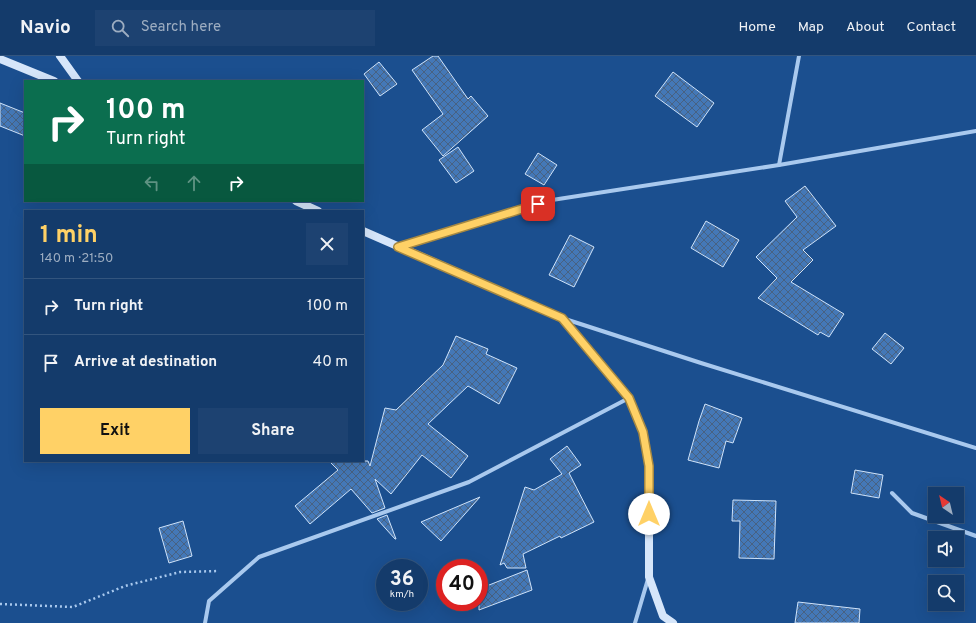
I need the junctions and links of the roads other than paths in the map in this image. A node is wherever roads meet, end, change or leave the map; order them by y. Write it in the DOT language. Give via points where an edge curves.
graph roads {
  1 [pos="60,56"];
  2 [pos="799,56"];
  3 [pos="0,59"];
  4 [pos="52,80"];
  5 [pos="77,80"];
  6 [pos="976,131"];
  7 [pos="779,165"];
  8 [pos="298,202"];
  9 [pos="316,210"];
  10 [pos="364,231"];
  11 [pos="398,247"];
  12 [pos="562,318"];
  13 [pos="629,398"];
  14 [pos="976,448"];
  15 [pos="892,492"];
  16 [pos="976,536"];
  17 [pos="649,577"];
  18 [pos="205,623"];
  19 [pos="635,623"];
  20 [pos="673,623"];
  1 -- 5 [label="street"];
  2 -- 7 [label="street"];
  3 -- 4 [label="street"];
  6 -- 7 [label="street"];
  7 -- 11 [label="street" via="552,200"];
  8 -- 9 [label="street"];
  10 -- 11 [label="street"];
  11 -- 12 [label="street"];
  12 -- 13 [label="street"];
  12 -- 14 [label="street"];
  13 -- 17 [label="street" via="643,432 649,466"];
  13 -- 18 [label="street" via="469,482 259,557 209,601"];
  15 -- 16 [label="street" via="912,513"];
  17 -- 19 [label="street"];
  17 -- 20 [label="street" via="663,616"];
}
